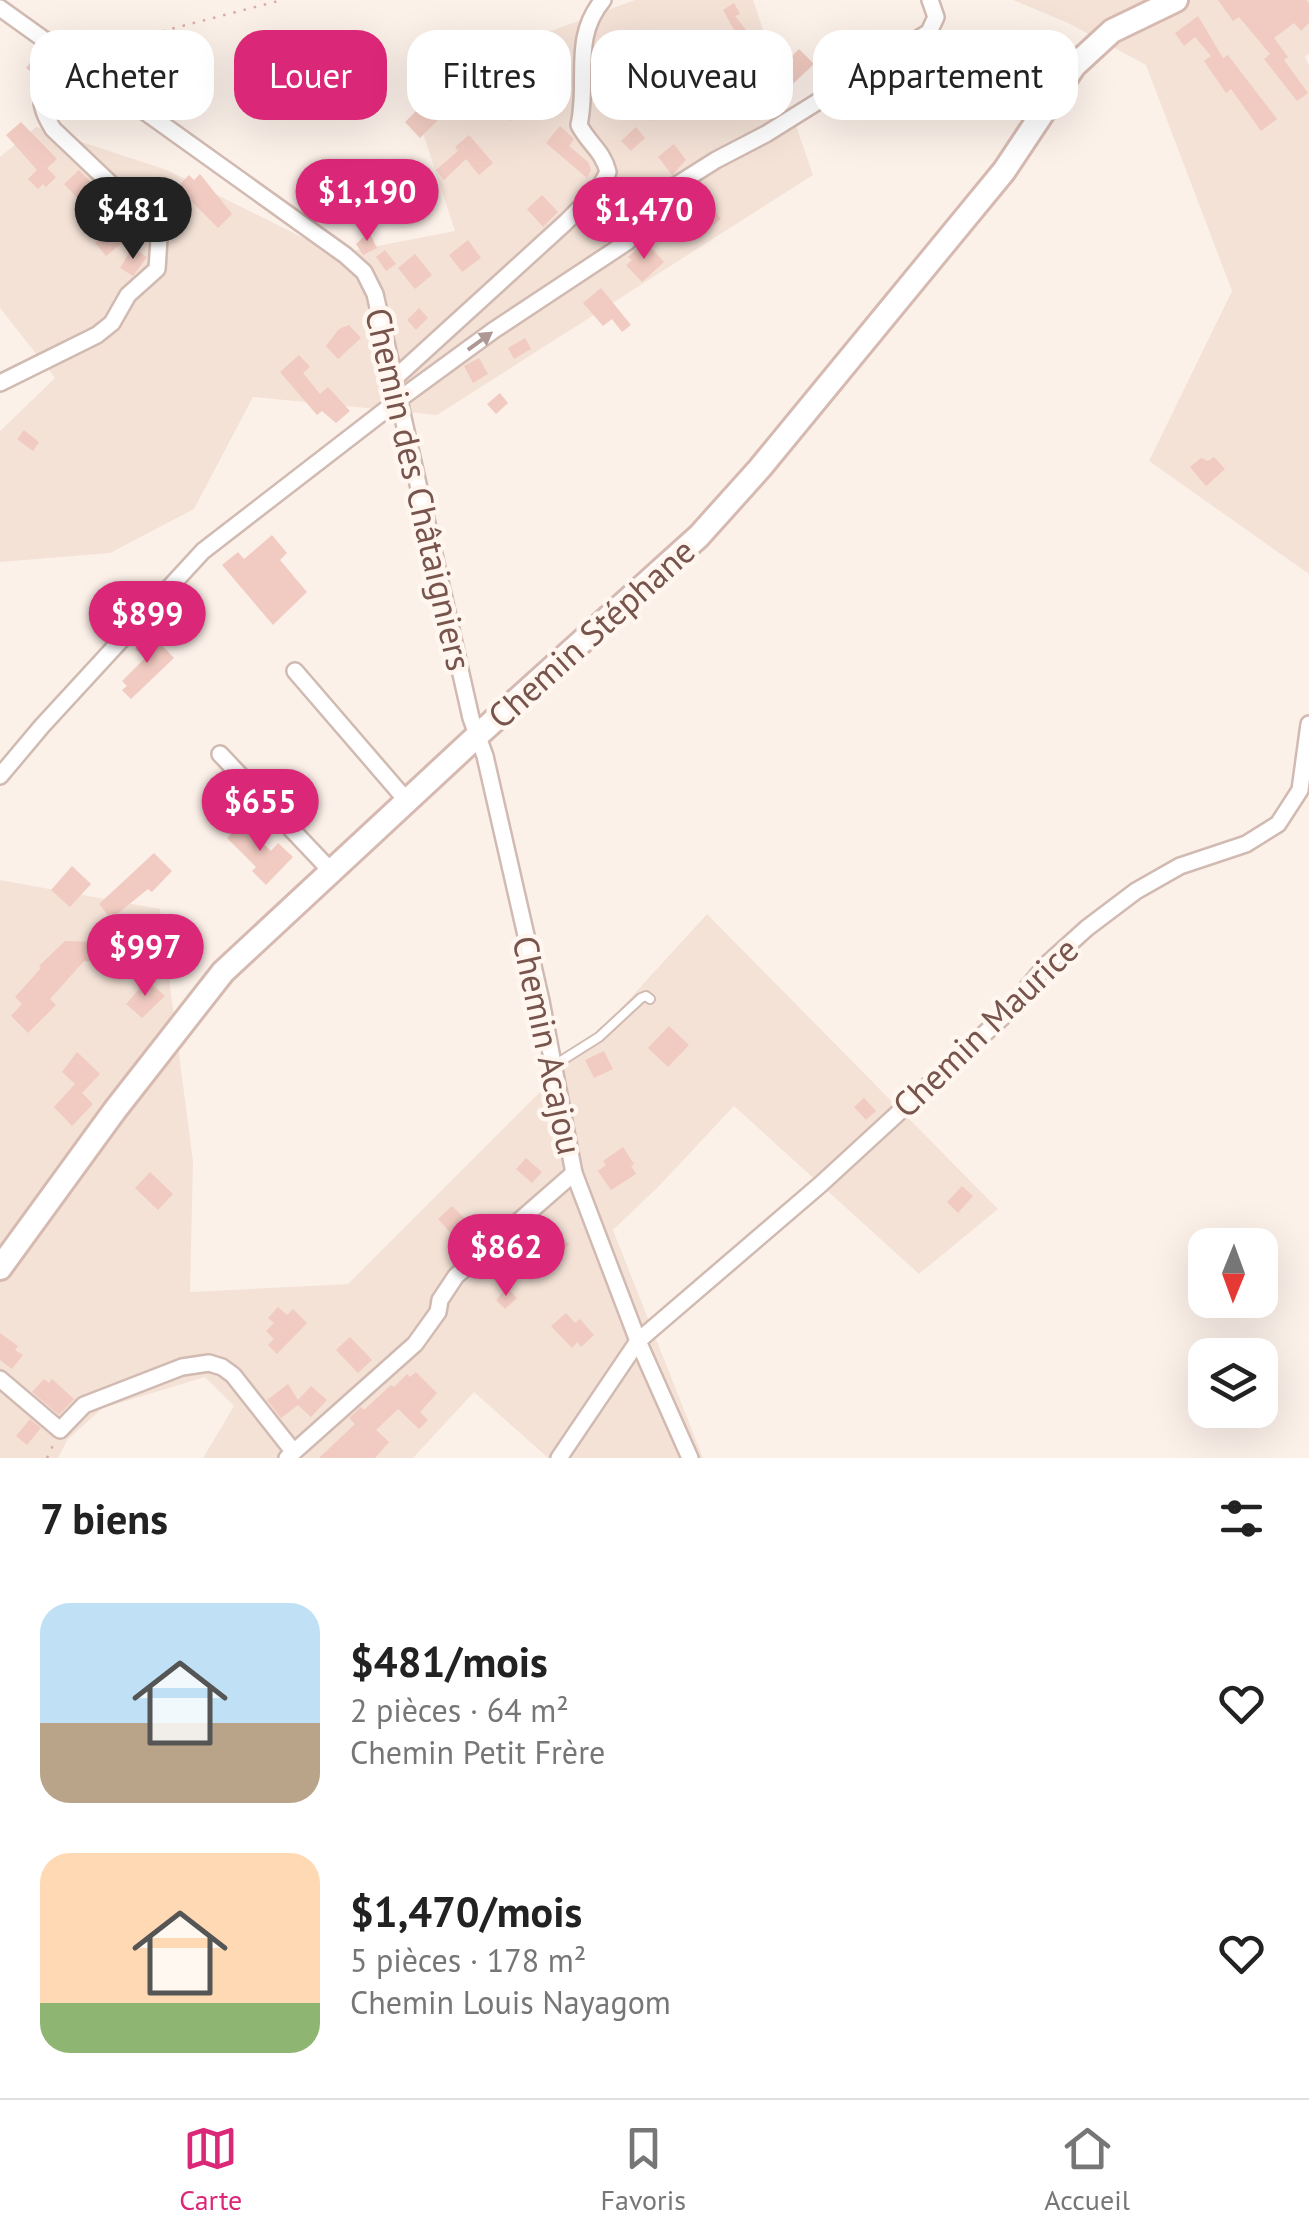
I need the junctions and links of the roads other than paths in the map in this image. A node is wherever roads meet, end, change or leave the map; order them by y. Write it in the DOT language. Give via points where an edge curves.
graph roads {
  1 [pos="602,0"];
  2 [pos="930,0"];
  3 [pos="1176,0"];
  4 [pos="0,8"];
  5 [pos="30,30"];
  6 [pos="48,120"];
  7 [pos="156,120"];
  8 [pos="396,376"];
  9 [pos="0,383"];
  10 [pos="400,398"];
  11 [pos="295,671"];
  12 [pos="1309,724"];
  13 [pos="478,734"];
  14 [pos="220,754"];
  15 [pos="0,776"];
  16 [pos="407,801"];
  17 [pos="331,871"];
  18 [pos="650,999"];
  19 [pos="554,1066"];
  20 [pos="574,1172"];
  21 [pos="0,1268"];
  22 [pos="638,1341"];
  23 [pos="0,1379"];
  24 [pos="290,1455"];
  25 [pos="559,1458"];
  26 [pos="690,1458"];
  1 -- 8 [label="street" via="588,18 582,44 578,124 604,156 608,172 565,223"];
  10 -- 2 [label="street, one-way" via="627,242 678,184 929,32 936,17"];
  3 -- 13 [label="main road, Chemin Stéphane" via="1112,32 1074,66 1004,171 760,468 686,549"];
  4 -- 5 [label="street, Chemin des Châtaigniers"];
  6 -- 9 [label="street" via="155,226 157,268 97,334"];
  7 -- 8 [label="street, Chemin des Châtaigniers" via="364,272"];
  8 -- 10 [label="street, Chemin des Châtaigniers"];
  10 -- 13 [label="street, Chemin des Châtaigniers"];
  10 -- 15 [label="street" via="203,552"];
  11 -- 16 [label="street"];
  12 -- 22 [label="street, Chemin Maurice" via="1300,790 1278,824 1246,844 1180,866 1087,928 1007,1013"];
  13 -- 16 [label="main road, Chemin Stéphane"];
  13 -- 19 [label="street, Chemin Acajou"];
  14 -- 17 [label="street"];
  16 -- 17 [label="main road, Chemin Stéphane"];
  17 -- 21 [label="main road, Chemin Stéphane" via="192,1009"];
  18 -- 19 [label="lane" via="641,998"];
  19 -- 20 [label="street, Chemin Acajou"];
  20 -- 22 [label="street, Chemin Acajou"];
  20 -- 24 [label="street" via="456,1276 415,1344"];
  22 -- 25 [label="street, Chemin Maurice"];
  22 -- 26 [label="street, Chemin Acajou"];
  23 -- 24 [label="street" via="60,1430 84,1405 182,1368 222,1367"];
}
